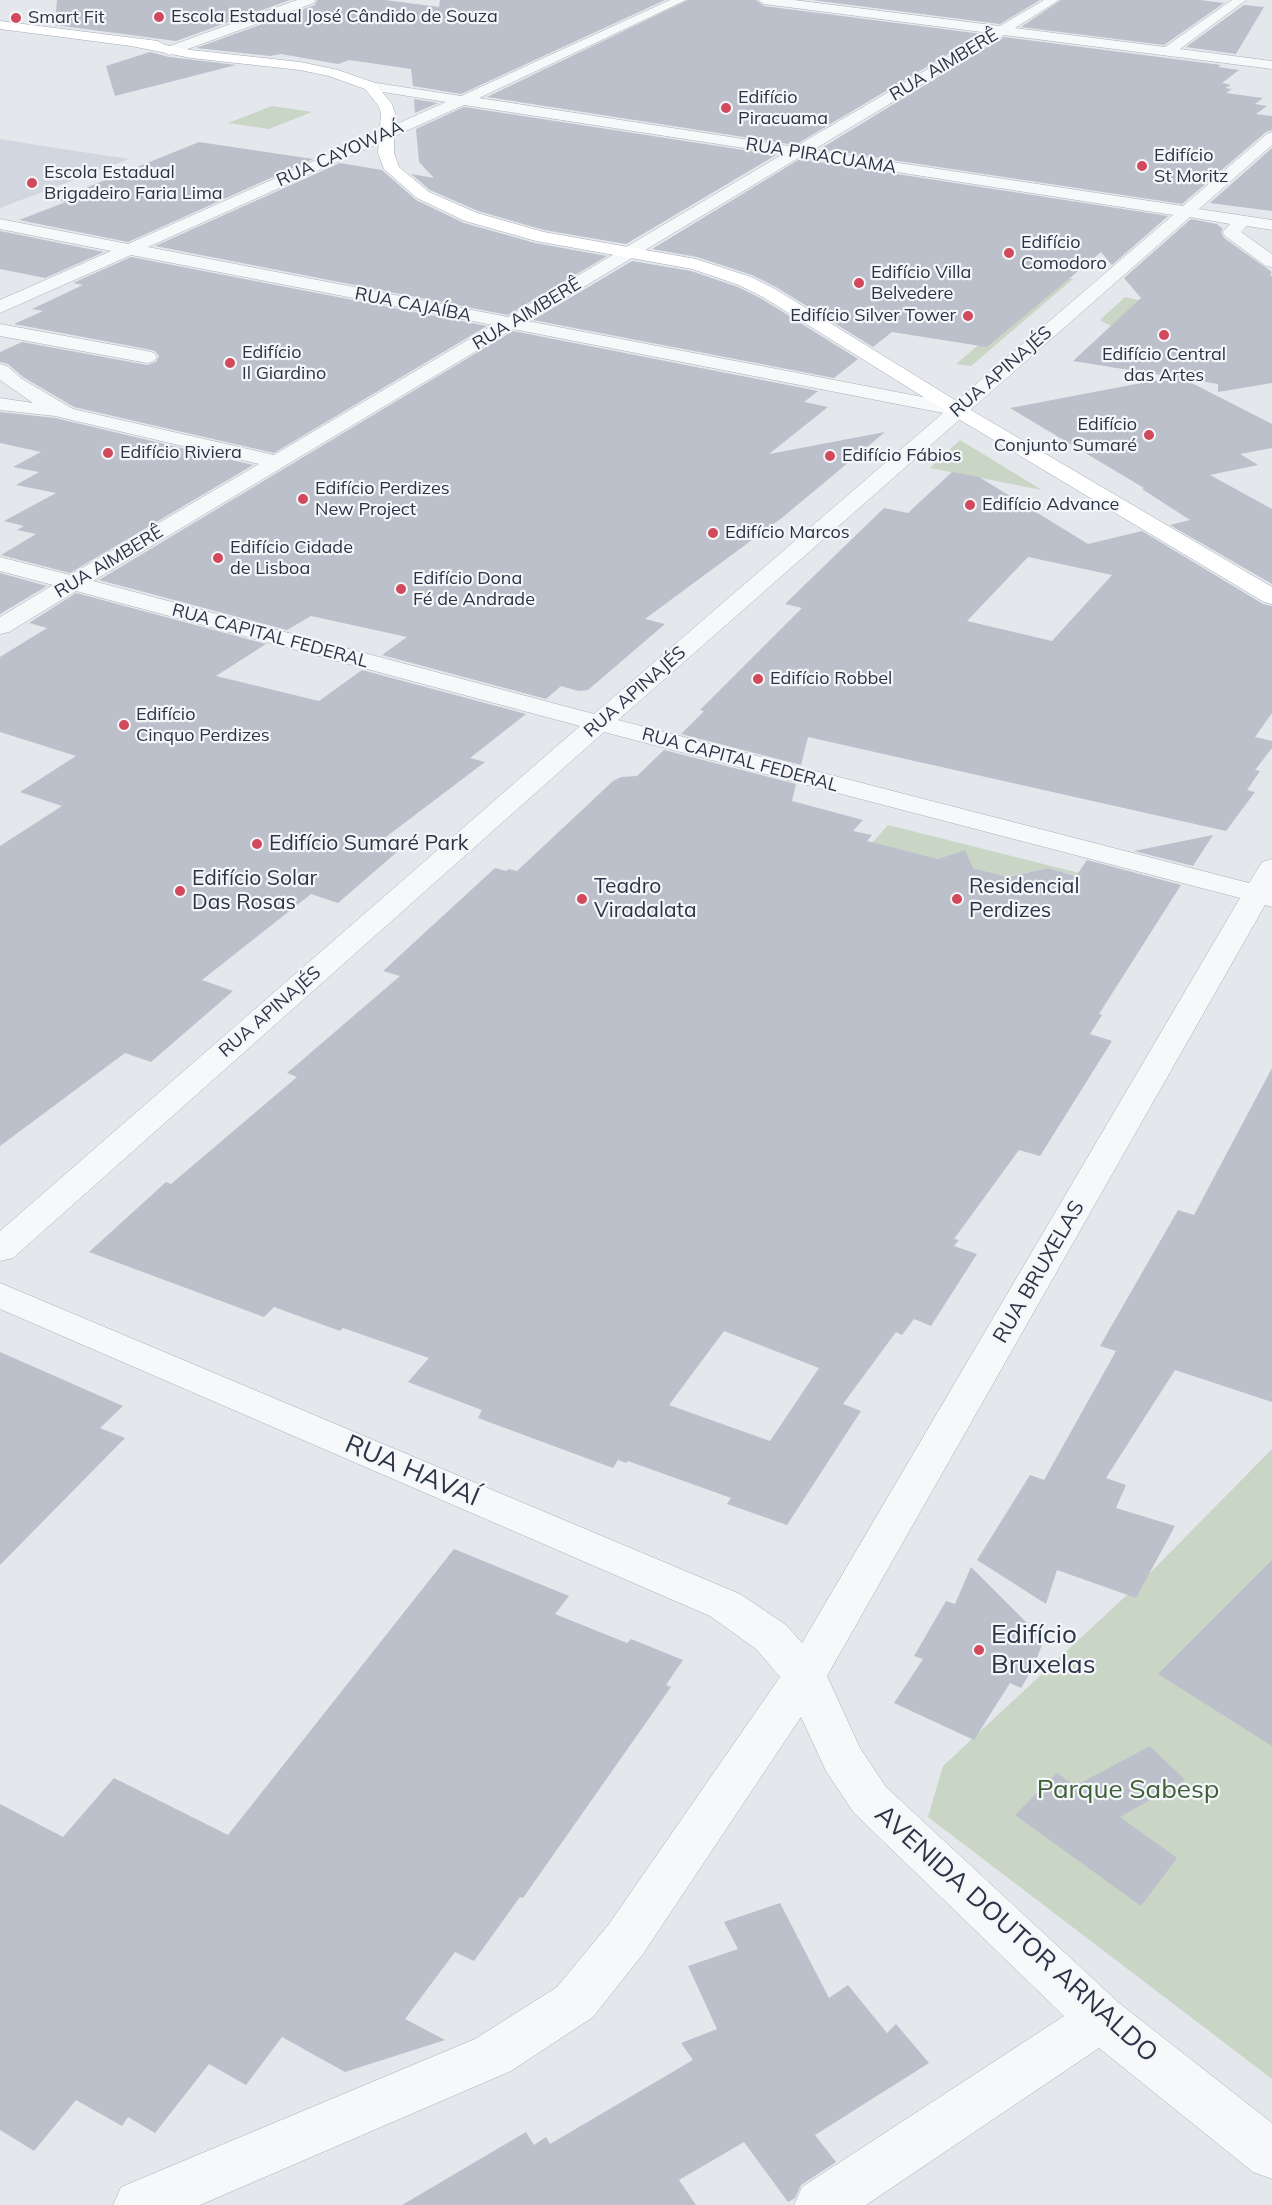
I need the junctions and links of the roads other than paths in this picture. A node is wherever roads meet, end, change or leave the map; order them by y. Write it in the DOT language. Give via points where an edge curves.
graph roads {
  1 [pos="309,0"];
  2 [pos="680,0"];
  3 [pos="764,0"];
  4 [pos="877,0"];
  5 [pos="1053,0"];
  6 [pos="1240,0"];
  7 [pos="855,12"];
  8 [pos="0,25"];
  9 [pos="1002,30"];
  10 [pos="175,49"];
  11 [pos="1168,51"];
  12 [pos="1272,65"];
  13 [pos="370,86"];
  14 [pos="462,100"];
  15 [pos="387,132"];
  16 [pos="1272,137"];
  17 [pos="798,152"];
  18 [pos="1187,211"];
  19 [pos="1244,220"];
  20 [pos="0,225"];
  21 [pos="1272,225"];
  22 [pos="126,249"];
  23 [pos="631,253"];
  24 [pos="1272,262"];
  25 [pos="0,307"];
  26 [pos="510,323"];
  27 [pos="0,330"];
  28 [pos="147,357"];
  29 [pos="0,370"];
  30 [pos="895,371"];
  31 [pos="826,384"];
  32 [pos="0,404"];
  33 [pos="958,410"];
  34 [pos="66,414"];
  35 [pos="278,462"];
  36 [pos="0,564"];
  37 [pos="74,583"];
  38 [pos="1272,597"];
  39 [pos="0,627"];
  40 [pos="599,723"];
  41 [pos="1267,887"];
  42 [pos="0,1250"];
  43 [pos="0,1295"];
  44 [pos="805,1676"];
  45 [pos="1101,2019"];
  46 [pos="1272,2155"];
  47 [pos="140,2205"];
  48 [pos="821,2205"];
  1 -- 10 [label="street"];
  2 -- 14 [label="street, RUA CAYOWAÁ"];
  3 -- 7 [label="street"];
  4 -- 7 [label="street"];
  5 -- 9 [label="street, RUA AIMBERÊ"];
  6 -- 11 [label="street"];
  7 -- 9 [label="street"];
  8 -- 10 [label="main road"];
  9 -- 11 [label="street"];
  9 -- 17 [label="street, RUA AIMBERÊ"];
  10 -- 13 [label="main road" via="333,73"];
  11 -- 12 [label="street"];
  13 -- 14 [label="street, RUA PIRACUAMA"];
  13 -- 15 [label="main road" via="388,112"];
  14 -- 15 [label="street, RUA CAYOWAÁ"];
  14 -- 17 [label="street, RUA PIRACUAMA"];
  15 -- 22 [label="street, RUA CAYOWAÁ"];
  15 -- 23 [label="main road" via="386,153 392,169 423,195 444,206 542,237"];
  16 -- 18 [label="street, RUA APINAJÉS"];
  17 -- 18 [label="street, RUA PIRACUAMA"];
  17 -- 23 [label="street, RUA AIMBERÊ"];
  18 -- 19 [label="street, RUA PIRACUAMA"];
  18 -- 33 [label="street, RUA APINAJÉS"];
  19 -- 21 [label="street, RUA PIRACUAMA"];
  19 -- 24 [label="street" via="1231,232"];
  20 -- 22 [label="street, RUA CAJAÍBA"];
  22 -- 25 [label="street, RUA CAYOWAÁ"];
  22 -- 26 [label="street, RUA CAJAÍBA"];
  23 -- 26 [label="street, RUA AIMBERÊ"];
  23 -- 30 [label="main road" via="696,264 745,281"];
  26 -- 31 [label="street, RUA CAJAÍBA"];
  26 -- 35 [label="street, RUA AIMBERÊ"];
  27 -- 28 [label="street"];
  29 -- 34 [label="street"];
  30 -- 31 [label="street, RUA CAJAÍBA"];
  30 -- 33 [label="main road"];
  31 -- 33 [label="street, RUA CAJAÍBA"];
  32 -- 34 [label="street"];
  33 -- 38 [label="main road"];
  33 -- 40 [label="street, RUA APINAJÉS"];
  34 -- 35 [label="street"];
  35 -- 37 [label="street, RUA AIMBERÊ"];
  36 -- 37 [label="street, RUA CAPITAL FEDERAL"];
  37 -- 39 [label="street, RUA AIMBERÊ"];
  37 -- 40 [label="street, RUA CAPITAL FEDERAL"];
  40 -- 41 [label="street, RUA CAPITAL FEDERAL"];
  40 -- 42 [label="street, RUA APINAJÉS"];
  41 -- 44 [label="street, RUA BRUXELAS"];
  43 -- 44 [label="street, RUA HAVAÍ" via="725,1605 771,1636"];
  44 -- 45 [label="street, AVENIDA DOUTOR ARNALDO" via="842,1758 870,1800"];
  44 -- 47 [label="street, RUA BRUXELAS" via="626,1939 574,2002 493,2055"];
  45 -- 46 [label="street, AVENIDA DOUTOR ARNALDO"];
  45 -- 48 [label="street"];
}
